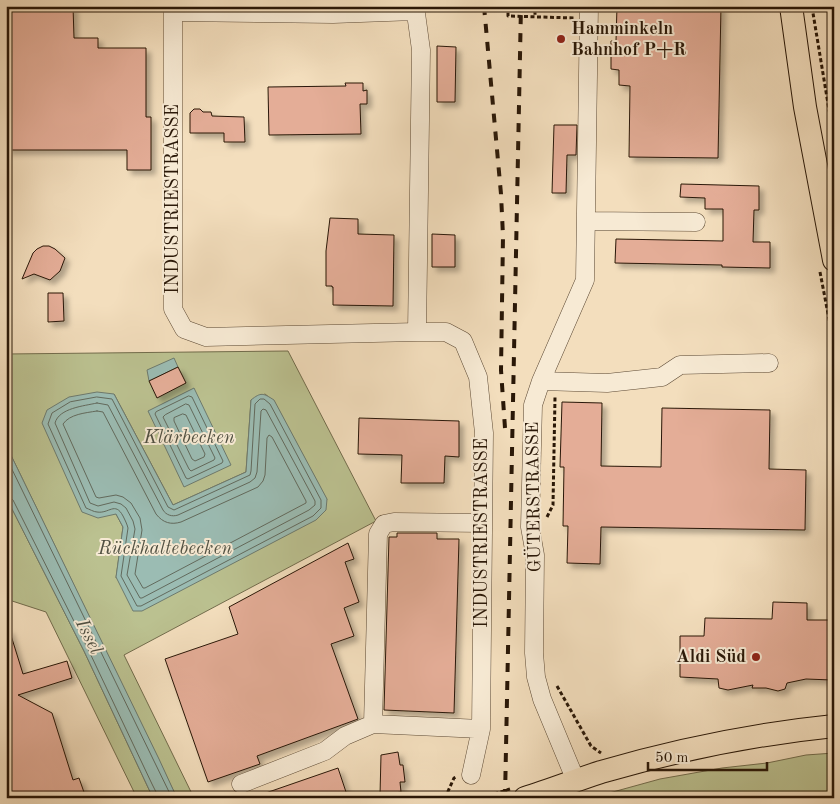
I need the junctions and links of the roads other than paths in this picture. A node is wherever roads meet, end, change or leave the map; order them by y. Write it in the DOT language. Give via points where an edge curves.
graph roads {
  1 [pos="791,6"];
  2 [pos="173,9"];
  3 [pos="415,9"];
  4 [pos="589,12"];
  5 [pos="586,221"];
  6 [pos="696,222"];
  7 [pos="834,260"];
  8 [pos="417,332"];
  9 [pos="769,363"];
  10 [pos="541,381"];
  11 [pos="483,523"];
  12 [pos="373,724"];
  13 [pos="834,726"];
  14 [pos="481,729"];
  15 [pos="471,775"];
  16 [pos="576,781"];
  17 [pos="241,784"];
  18 [pos="525,798"];
  1 -- 7 [label="main road" via="805,107"];
  2 -- 3 [label="street, INDUSTRIESTRASSE" via="333,14"];
  2 -- 8 [label="street, INDUSTRIESTRASSE" via="173,308 184,329 206,337"];
  3 -- 8 [label="street, INDUSTRIESTRASSE" via="421,50"];
  4 -- 5 [label="street, GÜTERSTRASSE"];
  5 -- 6 [label="street"];
  5 -- 10 [label="street, GÜTERSTRASSE" via="585,280"];
  8 -- 11 [label="street, INDUSTRIESTRASSE" via="446,332 463,341 478,377 484,433"];
  9 -- 10 [label="street" via="680,365 662,377 607,383"];
  10 -- 16 [label="street, GÜTERSTRASSE" via="533,405 530,527 535,555 536,677"];
  11 -- 12 [label="street" via="394,522 384,524 378,534"];
  11 -- 14 [label="street, INDUSTRIESTRASSE"];
  12 -- 14 [label="street"];
  12 -- 17 [label="street" via="345,736 325,751"];
  13 -- 16 [label="main road" via="789,730 679,752"];
  14 -- 15 [label="street, INDUSTRIESTRASSE"];
  16 -- 18 [label="main road"];
}
